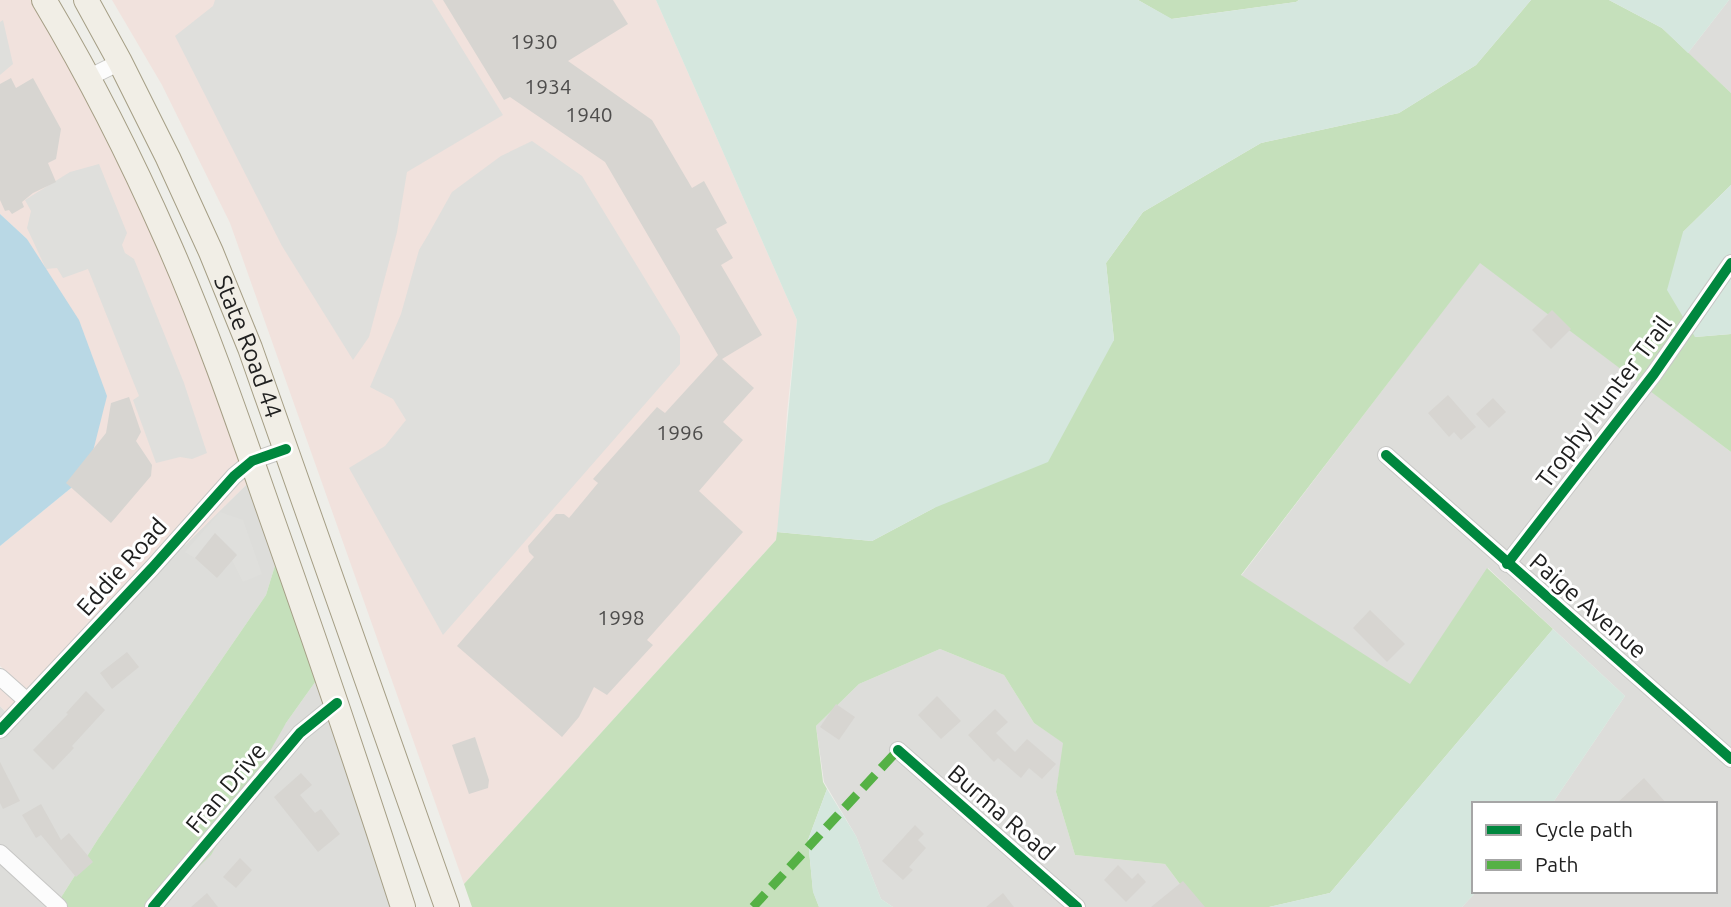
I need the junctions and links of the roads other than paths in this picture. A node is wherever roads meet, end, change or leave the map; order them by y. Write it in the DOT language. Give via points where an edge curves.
graph roads {
  1 [pos="44,0"];
  2 [pos="86,0"];
  3 [pos="120,62"];
  4 [pos="89,78"];
  5 [pos="1731,263"];
  6 [pos="286,449"];
  7 [pos="1386,455"];
  8 [pos="252,461"];
  9 [pos="1507,564"];
  10 [pos="0,677"];
  11 [pos="27,701"];
  12 [pos="337,703"];
  13 [pos="0,730"];
  14 [pos="898,750"];
  15 [pos="1731,759"];
  16 [pos="0,853"];
  17 [pos="59,907"];
  18 [pos="153,907"];
  19 [pos="402,907"];
  20 [pos="447,907"];
  21 [pos="1077,907"];
  1 -- 4 [label="main road, State Road 44"];
  2 -- 3 [label="main road, State Road 44"];
  3 -- 4 [label="street"];
  3 -- 6 [label="main road, State Road 44" via="211,252"];
  4 -- 8 [label="main road, State Road 44" via="169,243"];
  5 -- 9 [label="street, Trophy Hunter Trail" via="1654,374"];
  6 -- 8 [label="street, Eddie Road"];
  6 -- 20 [label="main road, State Road 44"];
  7 -- 9 [label="street, Paige Avenue"];
  8 -- 11 [label="street, Eddie Road"];
  8 -- 12 [label="main road, State Road 44"];
  9 -- 15 [label="street, Paige Avenue"];
  10 -- 11 [label="street"];
  11 -- 13 [label="street, Eddie Road"];
  12 -- 18 [label="street, Fran Drive" via="300,733"];
  12 -- 19 [label="main road, State Road 44"];
  14 -- 21 [label="street, Burma Road"];
  16 -- 17 [label="street"];
}
